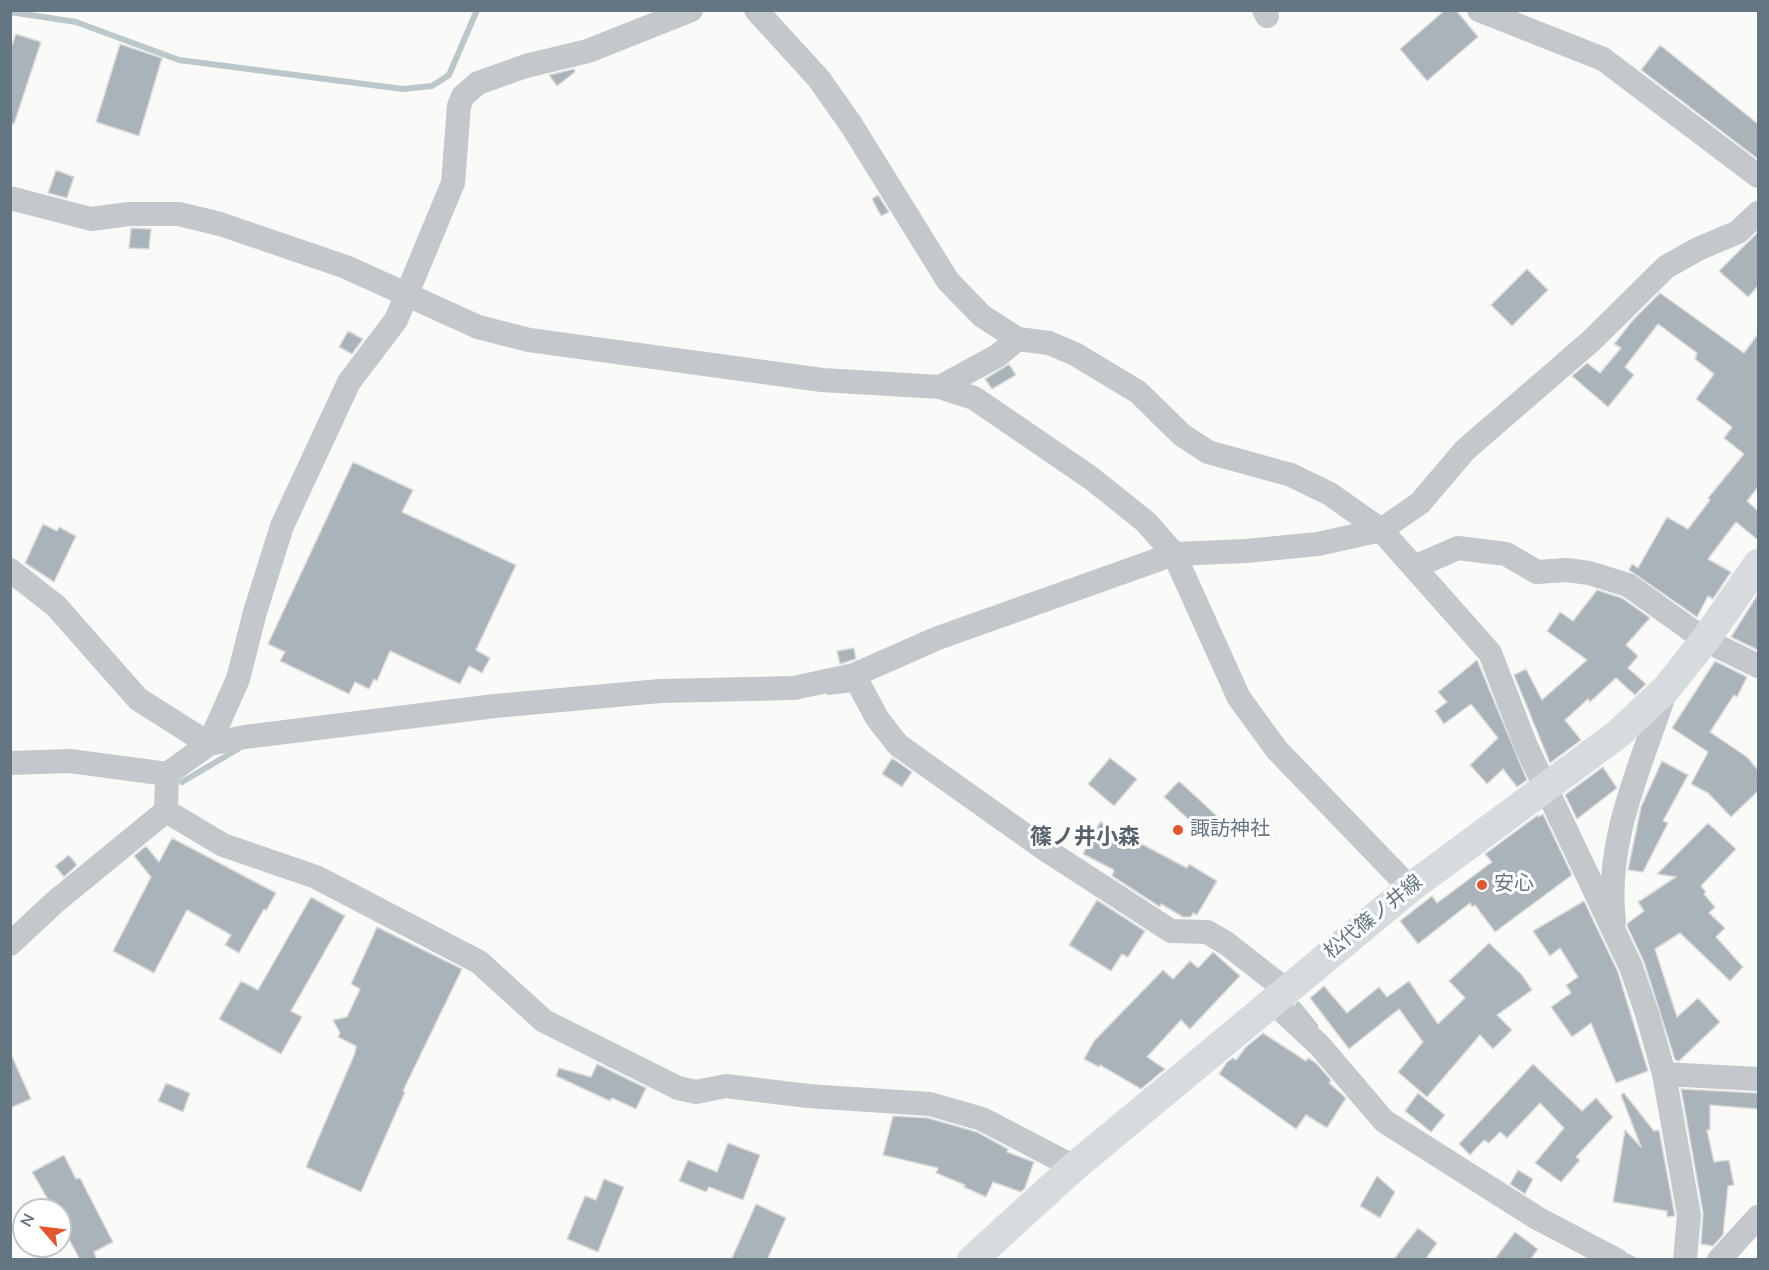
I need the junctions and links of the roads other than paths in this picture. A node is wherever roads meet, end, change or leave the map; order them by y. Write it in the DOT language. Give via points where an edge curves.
graph roads {
  1 [pos="691,10"];
  2 [pos="756,10"];
  3 [pos="1479,10"];
  4 [pos="1758,176"];
  5 [pos="10,198"];
  6 [pos="1758,213"];
  7 [pos="408,295"];
  8 [pos="1018,339"];
  9 [pos="940,387"];
  10 [pos="1381,530"];
  11 [pos="1174,554"];
  12 [pos="1758,564"];
  13 [pos="1414,567"];
  14 [pos="10,570"];
  15 [pos="1705,640"];
  16 [pos="1758,666"];
  17 [pos="854,675"];
  18 [pos="1665,689"];
  19 [pos="209,744"];
  20 [pos="10,763"];
  21 [pos="167,774"];
  22 [pos="1547,785"];
  23 [pos="166,811"];
  24 [pos="1410,888"];
  25 [pos="1615,933"];
  26 [pos="10,944"];
  27 [pos="1280,996"];
  28 [pos="1664,1074"];
  29 [pos="1758,1079"];
  30 [pos="1074,1167"];
  31 [pos="1758,1217"];
  32 [pos="972,1260"];
  33 [pos="1617,1260"];
  34 [pos="1685,1260"];
  35 [pos="1719,1260"];
  1 -- 7 [label="street" via="588,51 526,66 469,88 459,106 453,183"];
  2 -- 8 [label="street" via="819,79 948,281 982,316"];
  3 -- 4 [label="street" via="1603,59"];
  5 -- 7 [label="street" via="91,219 179,214 346,267"];
  6 -- 10 [label="street" via="1738,232 1666,267 1591,341 1465,450 1420,503"];
  7 -- 9 [label="street" via="478,327 529,340 822,380"];
  7 -- 19 [label="street" via="396,320 349,382 282,526 238,679"];
  8 -- 9 [label="street" via="997,356"];
  8 -- 10 [label="street" via="1049,343 1075,354 1138,392 1182,435 1208,452 1291,475 1330,494"];
  9 -- 11 [label="street" via="975,398 1091,478 1146,522"];
  10 -- 11 [label="street" via="1318,544"];
  10 -- 13 [label="street"];
  11 -- 17 [label="street" via="938,638"];
  11 -- 24 [label="street" via="1239,698 1277,750"];
  12 -- 15 [label="main road, 松代篠ノ井線"];
  13 -- 15 [label="street" via="1458,548 1506,554 1537,572 1589,573 1629,585"];
  13 -- 22 [label="street" via="1490,653 1526,746"];
  14 -- 19 [label="street" via="56,606 138,699"];
  15 -- 16 [label="street"];
  15 -- 18 [label="main road, 松代篠ノ井線"];
  17 -- 19 [label="street" via="794,688 660,691 495,706"];
  17 -- 27 [label="street" via="877,718 898,745 1046,850 1171,931 1207,932 1226,943"];
  18 -- 22 [label="main road, 松代篠ノ井線" via="1618,734"];
  18 -- 25 [label="street" via="1626,801 1612,904"];
  19 -- 21 [label="street"];
  20 -- 21 [label="street" via="70,761"];
  21 -- 23 [label="street"];
  22 -- 24 [label="main road, 松代篠ノ井線"];
  22 -- 25 [label="street"];
  23 -- 26 [label="street"];
  23 -- 30 [label="street" via="223,845 316,877 479,962 544,1021 678,1088 696,1092 726,1086 930,1104 982,1119"];
  24 -- 27 [label="main road, 松代篠ノ井線"];
  25 -- 28 [label="street" via="1635,977"];
  27 -- 30 [label="main road, 松代篠ノ井線"];
  27 -- 33 [label="street" via="1384,1121 1537,1218"];
  28 -- 29 [label="street"];
  28 -- 34 [label="street" via="1689,1215"];
  30 -- 32 [label="main road, 松代篠ノ井線"];
  31 -- 35 [label="street"];
}
